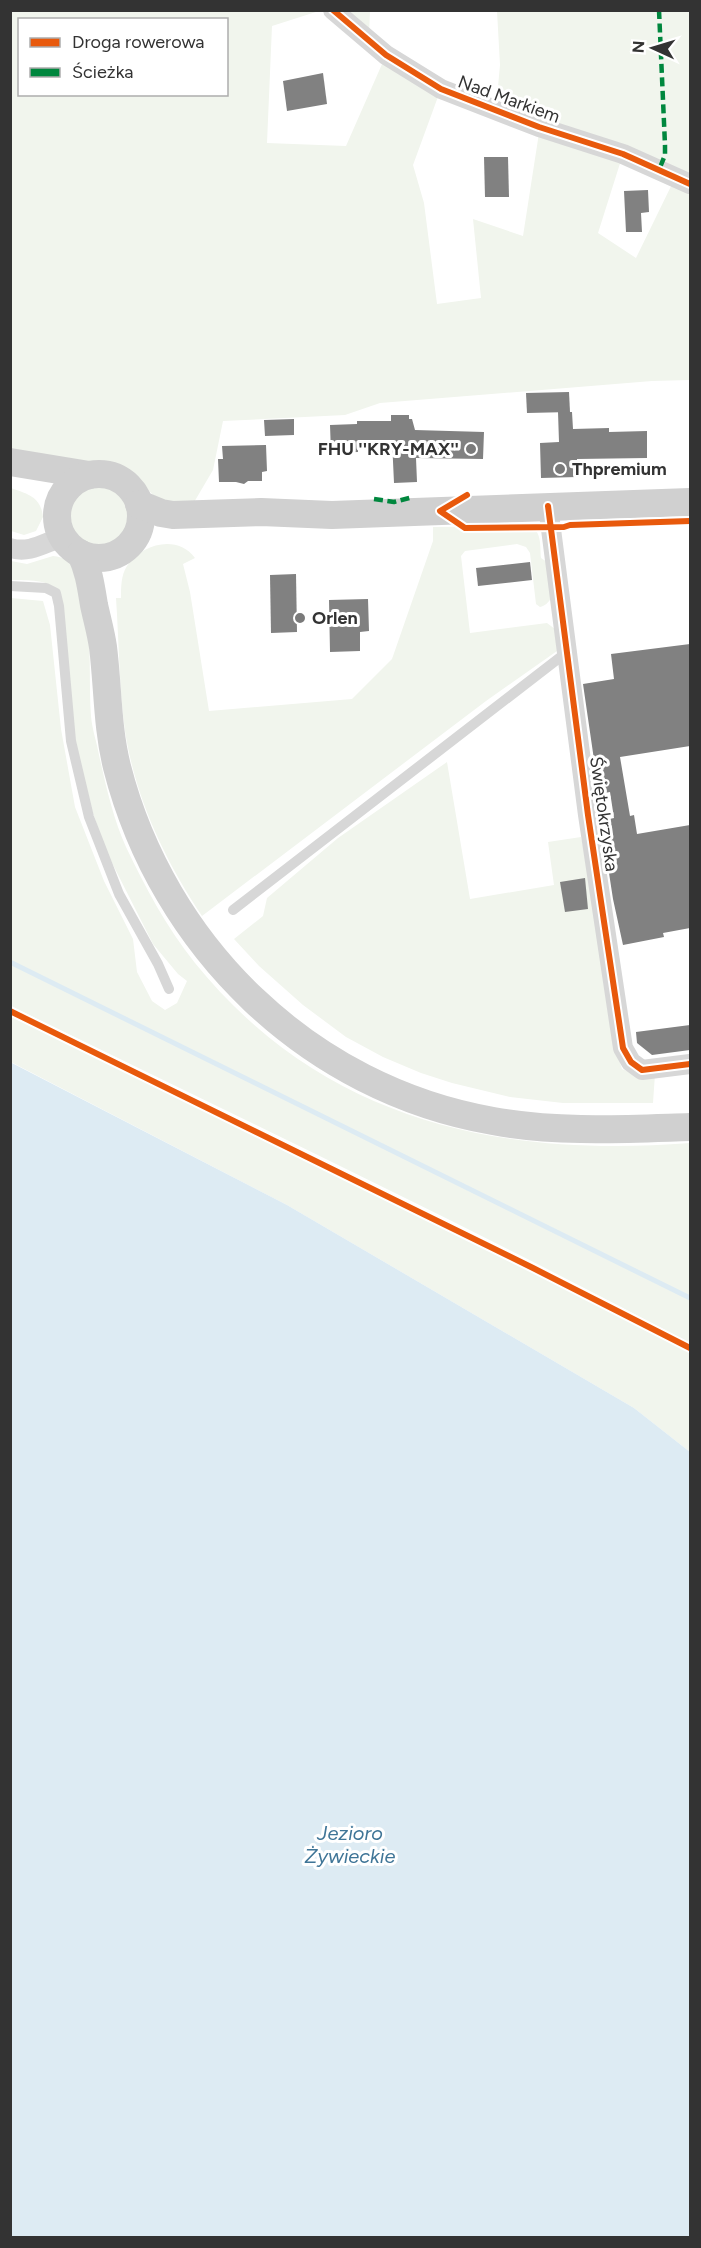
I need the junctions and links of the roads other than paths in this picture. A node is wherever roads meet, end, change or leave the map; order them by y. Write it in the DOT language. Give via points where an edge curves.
graph roads {
  1 [pos="333,10"];
  2 [pos="690,184"];
  3 [pos="10,462"];
  4 [pos="10,475"];
  5 [pos="89,475"];
  6 [pos="690,502"];
  7 [pos="139,504"];
  8 [pos="58,507"];
  9 [pos="548,507"];
  10 [pos="332,515"];
  11 [pos="72,545"];
  12 [pos="127,545"];
  13 [pos="10,548"];
  14 [pos="10,586"];
  15 [pos="103,648"];
  16 [pos="567,652"];
  17 [pos="233,910"];
  18 [pos="169,989"];
  19 [pos="690,1064"];
  20 [pos="690,1127"];
  1 -- 2 [label="street, Nad Markiem" via="386,55 441,89 623,154"];
  3 -- 5 [label="main road"];
  4 -- 8 [label="main road" via="38,485"];
  5 -- 7 [label="main road" via="110,475 123,481"];
  5 -- 8 [label="main road" via="69,487"];
  6 -- 9 [label="main road"];
  7 -- 10 [label="main road" via="173,515"];
  7 -- 12 [label="main road" via="140,524"];
  8 -- 11 [label="main road" via="59,525"];
  9 -- 10 [label="main road"];
  9 -- 16 [label="street, Świętokrzyska"];
  10 -- 12 [label="main road" via="261,529 166,532"];
  11 -- 12 [label="main road" via="100,558"];
  11 -- 13 [label="street"];
  11 -- 15 [label="main road" via="90,576"];
  12 -- 15 [label="main road" via="111,579"];
  14 -- 18 [label="lane" via="46,588 56,593 71,741 89,817 119,894"];
  15 -- 20 [label="main road" via="111,741 144,846 171,900 208,953 274,1020 324,1056 378,1086 460,1114 495,1122 566,1129"];
  16 -- 17 [label="lane"];
  16 -- 19 [label="street, Świętokrzyska" via="588,815 619,982 623,1048 631,1062 642,1070"];
}
